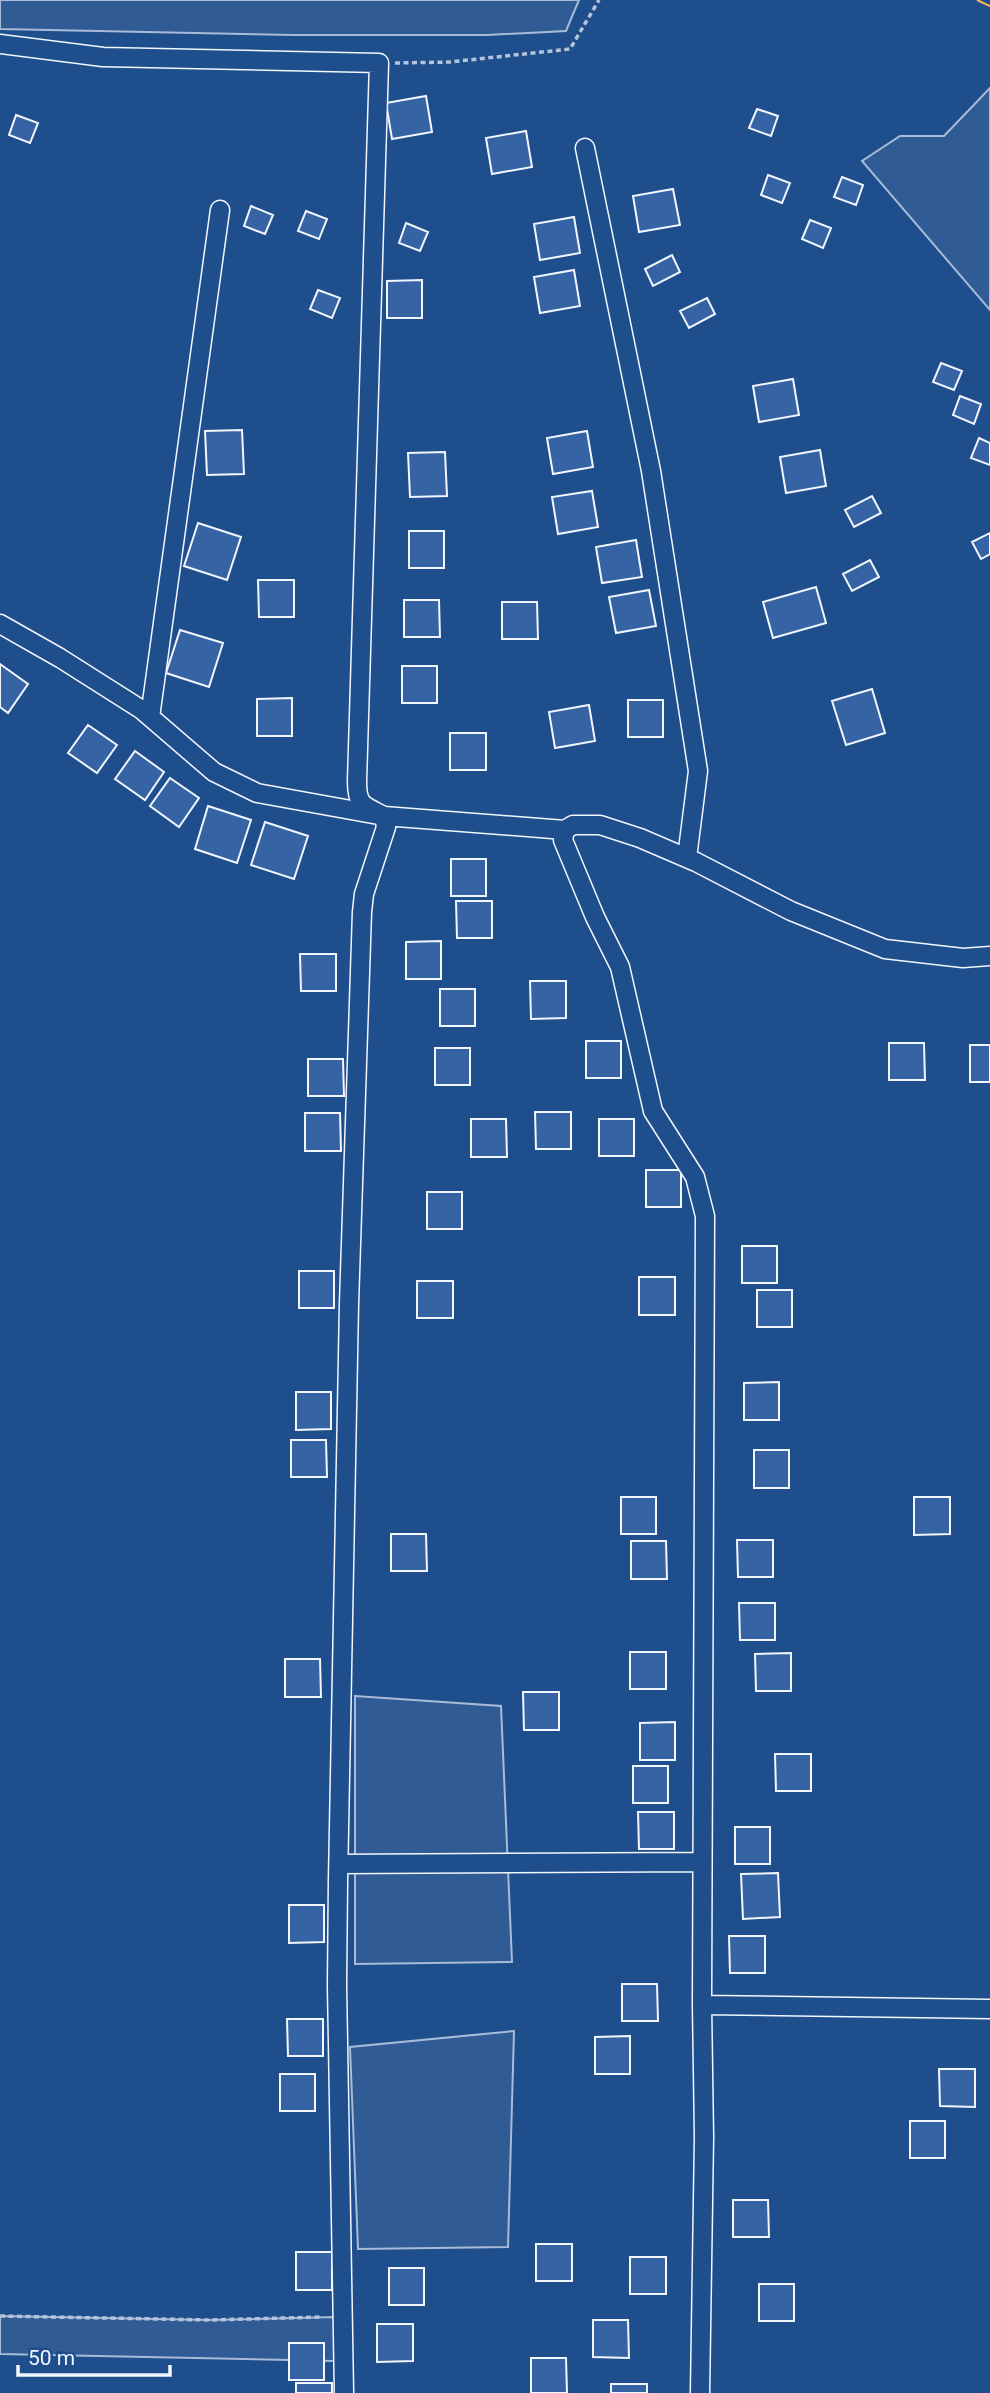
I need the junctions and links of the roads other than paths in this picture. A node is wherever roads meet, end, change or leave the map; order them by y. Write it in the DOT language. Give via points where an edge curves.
graph roads {
  1 [pos="0,44"];
  2 [pos="585,148"];
  3 [pos="220,210"];
  4 [pos="0,624"];
  5 [pos="150,716"];
  6 [pos="384,816"];
  7 [pos="565,830"];
  8 [pos="687,858"];
  9 [pos="990,956"];
  10 [pos="702,1862"];
  11 [pos="339,1864"];
  12 [pos="702,2005"];
  13 [pos="990,2009"];
  14 [pos="344,2393"];
  15 [pos="700,2393"];
  1 -- 6 [label="street" via="103,57 379,63 357,797 360,804"];
  2 -- 8 [label="street" via="651,471 698,771"];
  3 -- 5 [label="street"];
  4 -- 5 [label="street"];
  5 -- 6 [label="street" via="232,783 257,793"];
  6 -- 7 [label="street"];
  6 -- 11 [label="street" via="386,827 362,912 349,1304"];
  7 -- 8 [label="street" via="573,825 600,825"];
  7 -- 10 [label="street" via="563,840 620,967 653,1111 695,1177 705,1216"];
  8 -- 9 [label="street" via="791,911 886,949 963,958"];
  10 -- 11 [label="street"];
  10 -- 12 [label="street"];
  11 -- 14 [label="street"];
  12 -- 13 [label="street"];
  12 -- 15 [label="street"];
}
